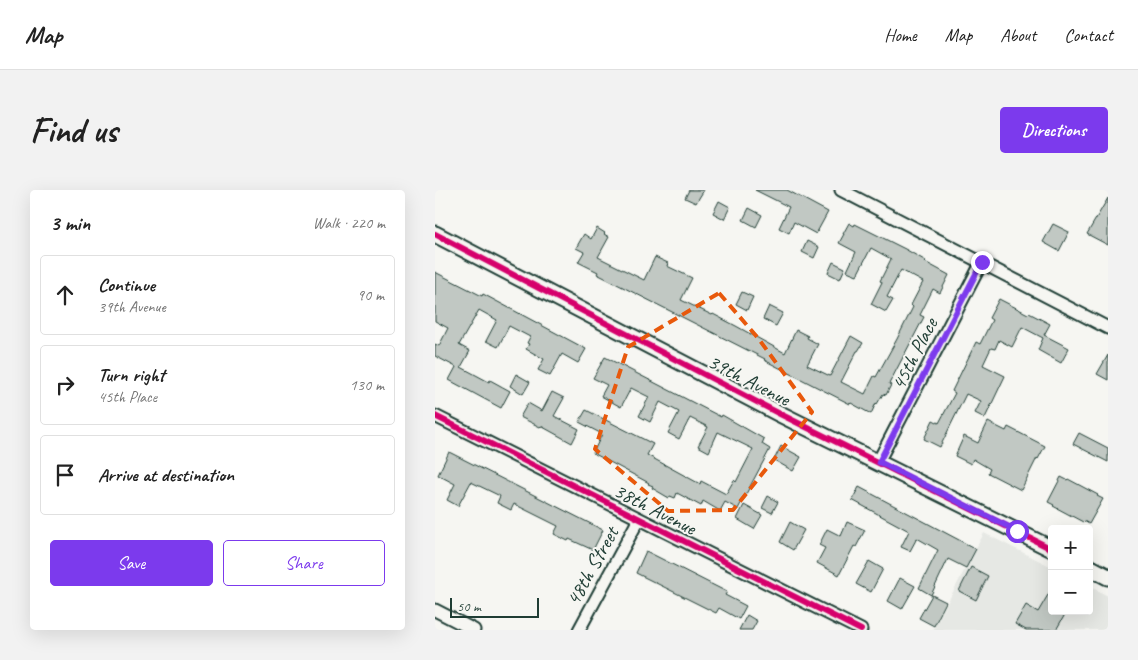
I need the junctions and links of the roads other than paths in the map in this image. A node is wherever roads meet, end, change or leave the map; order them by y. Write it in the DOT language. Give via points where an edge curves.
graph roads {
  1 [pos="841,190"];
  2 [pos="435,234"];
  3 [pos="982,262"];
  4 [pos="1108,328"];
  5 [pos="435,416"];
  6 [pos="879,462"];
  7 [pos="639,519"];
  8 [pos="1048,547"];
  9 [pos="1093,569"];
  10 [pos="1108,577"];
  11 [pos="435,610"];
  12 [pos="474,630"];
  13 [pos="579,630"];
  14 [pos="861,630"];
  1 -- 3 [label="street"];
  2 -- 6 [label="main road, 39th Avenue" via="778,413"];
  3 -- 4 [label="street"];
  3 -- 6 [label="street, 45th Place"];
  5 -- 7 [label="street, 38th Avenue"];
  6 -- 8 [label="main road, 39th Avenue"];
  7 -- 13 [label="street, 48th Street"];
  7 -- 14 [label="street, 38th Avenue"];
  9 -- 10 [label="main road"];
  11 -- 12 [label="street"];
}
